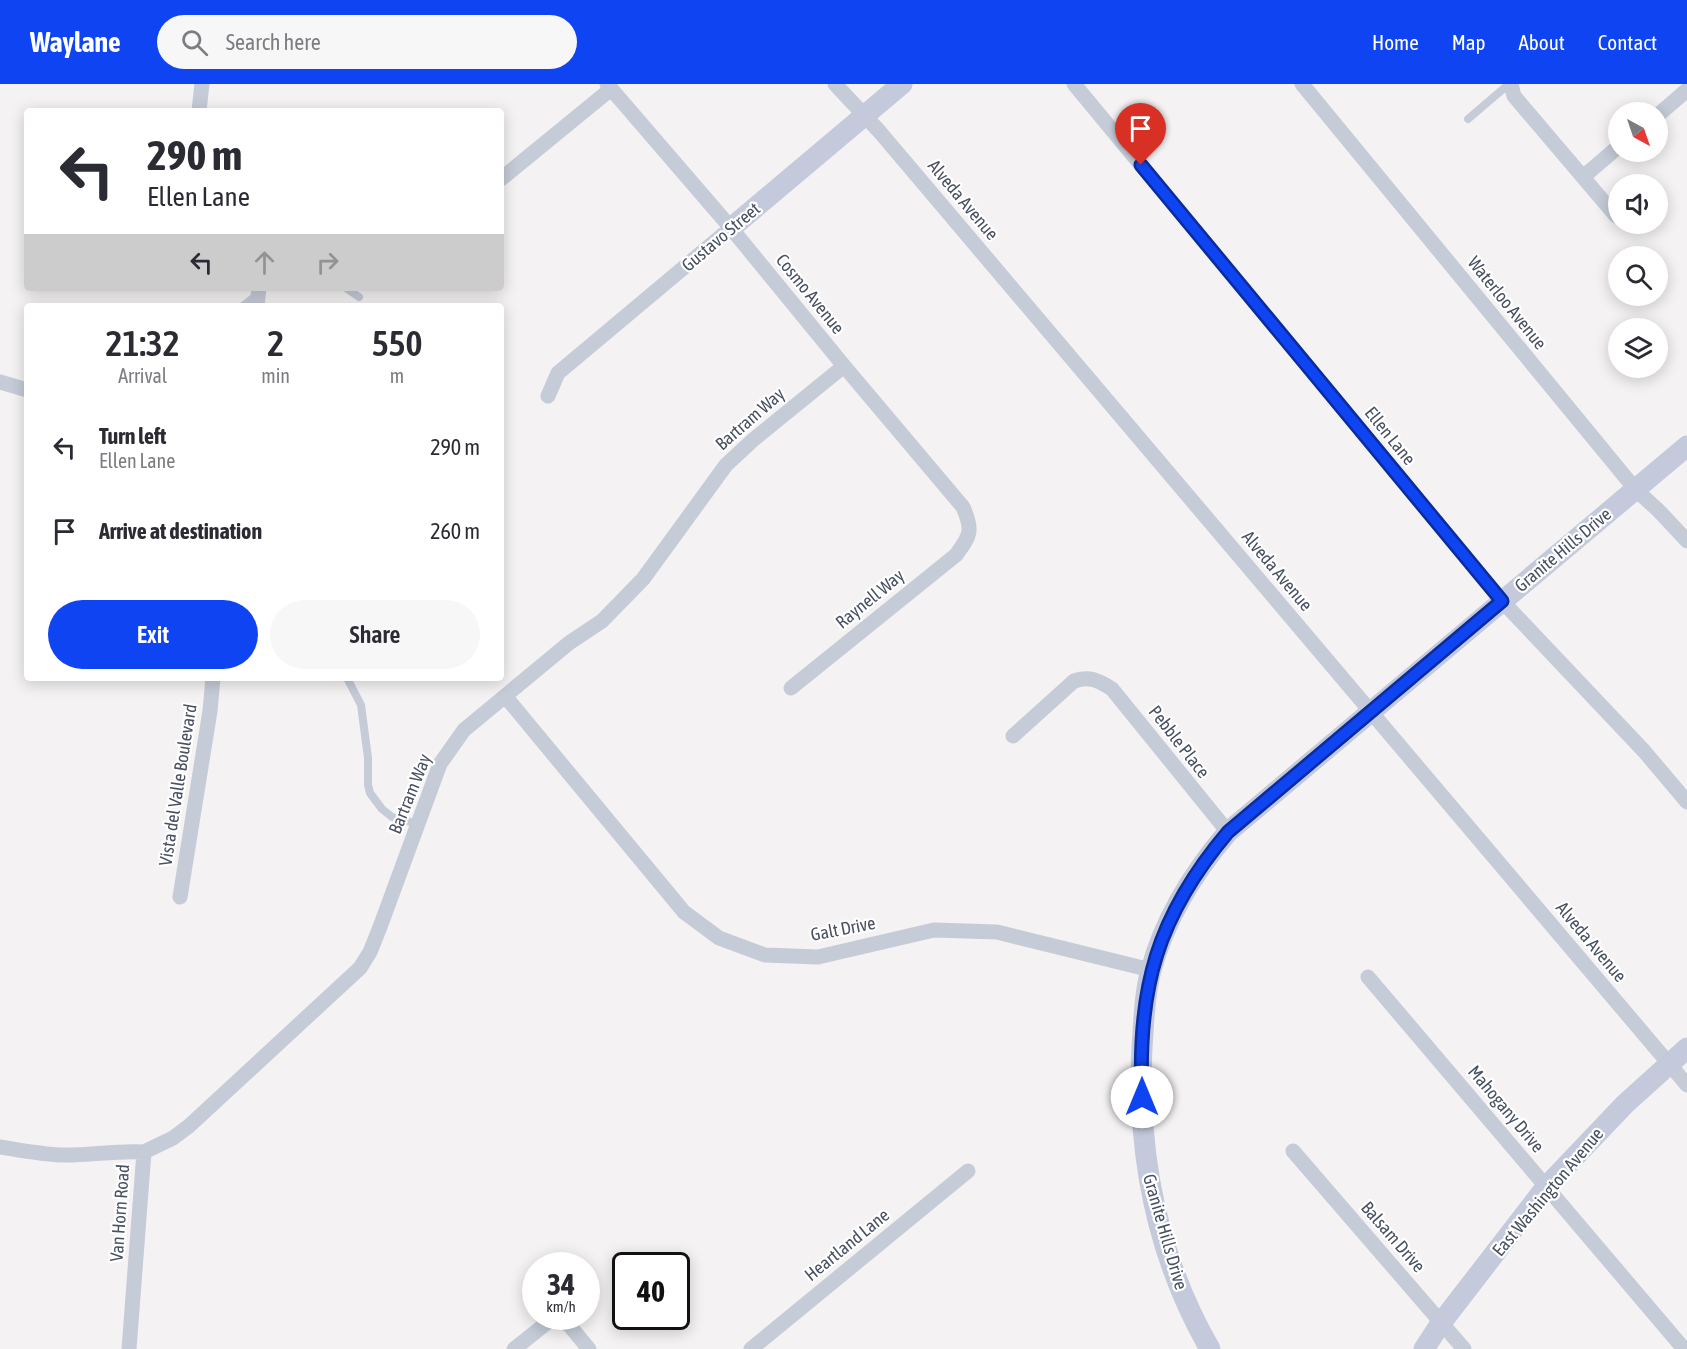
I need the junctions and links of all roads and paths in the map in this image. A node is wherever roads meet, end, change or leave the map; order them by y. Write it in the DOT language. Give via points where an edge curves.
graph roads {
  1 [pos="202,84"];
  2 [pos="835,84"];
  3 [pos="902,84"];
  4 [pos="1074,84"];
  5 [pos="1302,84"];
  6 [pos="1510,84"];
  7 [pos="609,87"];
  8 [pos="1687,90"];
  9 [pos="1668,106"];
  10 [pos="199,108"];
  11 [pos="865,115"];
  12 [pos="1468,119"];
  13 [pos="1608,156"];
  14 [pos="504,176"];
  15 [pos="1583,177"];
  16 [pos="1608,207"];
  17 [pos="731,228"];
  18 [pos="350,291"];
  19 [pos="359,297"];
  20 [pos="844,366"];
  21 [pos="0,382"];
  22 [pos="24,389"];
  23 [pos="548,396"];
  24 [pos="1687,446"];
  25 [pos="1636,490"];
  26 [pos="969,536"];
  27 [pos="1687,541"];
  28 [pos="1502,601"];
  29 [pos="213,681"];
  30 [pos="349,681"];
  31 [pos="791,688"];
  32 [pos="505,696"];
  33 [pos="1370,712"];
  34 [pos="1013,736"];
  35 [pos="1687,802"];
  36 [pos="418,824"];
  37 [pos="1228,832"];
  38 [pos="180,897"];
  39 [pos="1151,970"];
  40 [pos="1368,977"];
  41 [pos="1687,1048"];
  42 [pos="1669,1064"];
  43 [pos="1687,1085"];
  44 [pos="0,1147"];
  45 [pos="1293,1151"];
  46 [pos="144,1152"];
  47 [pos="968,1171"];
  48 [pos="1546,1187"];
  49 [pos="1441,1323"];
  50 [pos="129,1349"];
  51 [pos="514,1349"];
  52 [pos="589,1349"];
  53 [pos="751,1349"];
  54 [pos="1210,1349"];
  55 [pos="1424,1349"];
  56 [pos="1464,1349"];
  57 [pos="1683,1349"];
  1 -- 10 [label="street"];
  2 -- 11 [label="street, Alveda Avenue"];
  3 -- 11 [label="street, Gustavo Street"];
  4 -- 28 [label="street, Ellen Lane"];
  5 -- 25 [label="street, Waterloo Avenue"];
  6 -- 12 [label="lane"];
  6 -- 15 [label="street" via="1514,96"];
  7 -- 14 [label="street"];
  7 -- 17 [label="street, Cosmo Avenue"];
  8 -- 9 [label="street"];
  11 -- 17 [label="street, Gustavo Street"];
  11 -- 33 [label="street, Alveda Avenue"];
  13 -- 15 [label="street"];
  15 -- 16 [label="street"];
  17 -- 20 [label="street, Cosmo Avenue"];
  17 -- 23 [label="street, Gustavo Street" via="558,373"];
  18 -- 19 [label="lane"];
  20 -- 26 [label="street, Cosmo Avenue" via="963,507 970,522"];
  20 -- 32 [label="street, Bartram Way" via="726,465 643,579 602,621 568,643"];
  21 -- 22 [label="street"];
  24 -- 25 [label="street, Granite Hills Drive"];
  25 -- 27 [label="street, Waterloo Avenue"];
  25 -- 28 [label="street, Granite Hills Drive"];
  26 -- 31 [label="street, Raynell Way" via="956,555"];
  28 -- 33 [label="street, Granite Hills Drive"];
  28 -- 35 [label="street, Ellen Lane"];
  29 -- 38 [label="street, Vista del Valle Boulevard"];
  30 -- 36 [label="lane" via="361,705 370,793 392,817"];
  32 -- 36 [label="street, Bartram Way" via="464,730 440,764"];
  32 -- 39 [label="street, Galt Drive" via="684,912 719,938 765,955 818,957 934,930 997,932"];
  33 -- 37 [label="street, Granite Hills Drive"];
  33 -- 42 [label="street, Alveda Avenue"];
  34 -- 37 [label="street, Pebble Place" via="1074,681 1097,679 1112,689"];
  36 -- 46 [label="street, Bartram Way" via="370,952 360,968 189,1126"];
  37 -- 39 [label="street, Granite Hills Drive" via="1181,897"];
  39 -- 54 [label="street, Granite Hills Drive" via="1141,1078 1146,1166 1173,1271"];
  40 -- 48 [label="street, Mahogany Drive"];
  41 -- 42 [label="street, East Washington Avenue"];
  42 -- 43 [label="street, Alveda Avenue"];
  42 -- 48 [label="street, East Washington Avenue"];
  44 -- 46 [label="street, Van Horn Road" via="59,1155"];
  45 -- 49 [label="street, Balsam Drive"];
  46 -- 50 [label="street, Van Horn Road"];
  47 -- 53 [label="street, Heartland Lane"];
  48 -- 49 [label="street, East Washington Avenue"];
  48 -- 57 [label="street, Mahogany Drive"];
  49 -- 55 [label="street, East Washington Avenue"];
  49 -- 56 [label="street, Balsam Drive"];
  51 -- 52 [label="street" via="553,1318 569,1325"];
}
